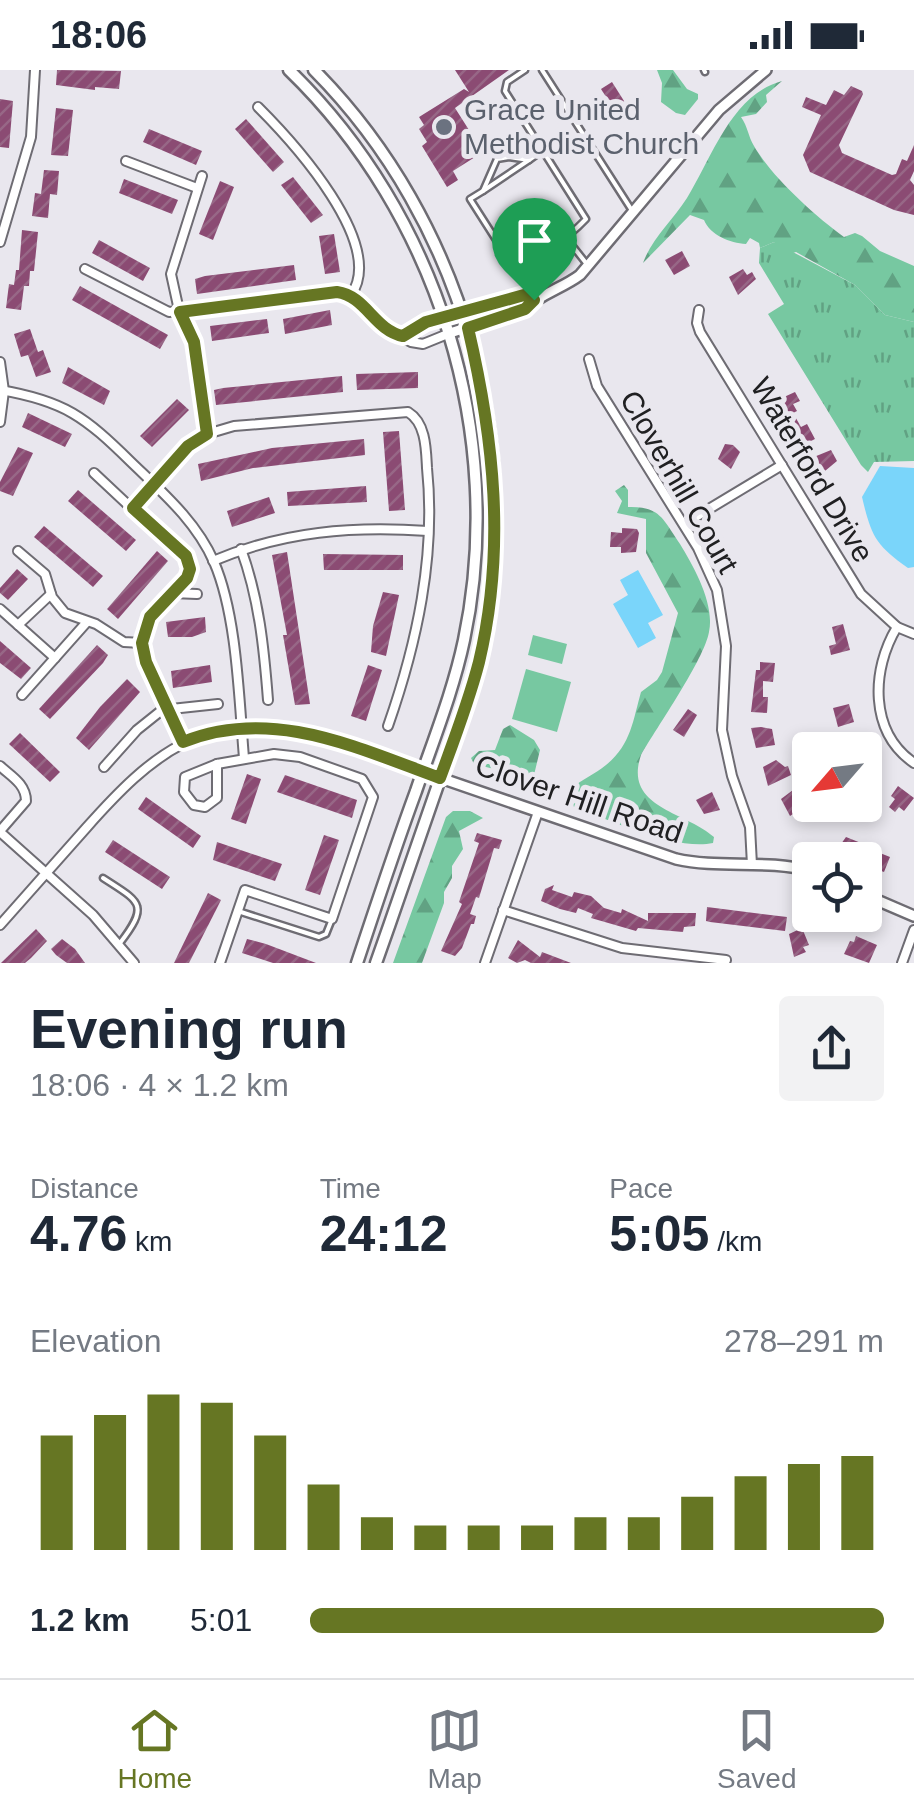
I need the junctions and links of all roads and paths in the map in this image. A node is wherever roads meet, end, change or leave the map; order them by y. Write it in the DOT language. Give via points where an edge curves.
graph roads {
  1 [pos="35,70"];
  2 [pos="289,70"];
  3 [pos="314,70"];
  4 [pos="525,70"];
  5 [pos="542,70"];
  6 [pos="766,70"];
  7 [pos="258,107"];
  8 [pos="543,150"];
  9 [pos="529,160"];
  10 [pos="126,161"];
  11 [pos="202,176"];
  12 [pos="198,188"];
  13 [pos="483,191"];
  14 [pos="634,213"];
  15 [pos="567,239"];
  16 [pos="0,242"];
  17 [pos="589,266"];
  18 [pos="85,269"];
  19 [pos="351,295"];
  20 [pos="534,300"];
  21 [pos="698,310"];
  22 [pos="180,312"];
  23 [pos="462,313"];
  24 [pos="445,318"];
  25 [pos="468,328"];
  26 [pos="450,333"];
  27 [pos="403,336"];
  28 [pos="589,359"];
  29 [pos="0,362"];
  30 [pos="2,390"];
  31 [pos="0,422"];
  32 [pos="207,434"];
  33 [pos="782,464"];
  34 [pos="94,473"];
  35 [pos="155,485"];
  36 [pos="133,508"];
  37 [pos="684,524"];
  38 [pos="428,531"];
  39 [pos="241,549"];
  40 [pos="18,552"];
  41 [pos="213,560"];
  42 [pos="172,593"];
  43 [pos="51,594"];
  44 [pos="198,594"];
  45 [pos="0,609"];
  46 [pos="86,623"];
  47 [pos="18,625"];
  48 [pos="897,627"];
  49 [pos="914,634"];
  50 [pos="142,643"];
  51 [pos="55,658"];
  52 [pos="22,695"];
  53 [pos="268,700"];
  54 [pos="218,704"];
  55 [pos="169,709"];
  56 [pos="388,726"];
  57 [pos="242,727"];
  58 [pos="183,742"];
  59 [pos="244,758"];
  60 [pos="914,763"];
  61 [pos="217,764"];
  62 [pos="0,766"];
  63 [pos="104,767"];
  64 [pos="422,772"];
  65 [pos="440,778"];
  66 [pos="538,812"];
  67 [pos="0,832"];
  68 [pos="752,865"];
  69 [pos="792,868"];
  70 [pos="45,874"];
  71 [pos="103,878"];
  72 [pos="882,902"];
  73 [pos="238,910"];
  74 [pos="503,910"];
  75 [pos="914,916"];
  76 [pos="332,919"];
  77 [pos="0,925"];
  78 [pos="914,930"];
  79 [pos="120,943"];
  80 [pos="726,960"];
  81 [pos="134,963"];
  82 [pos="220,963"];
  83 [pos="356,963"];
  84 [pos="376,963"];
  85 [pos="485,963"];
  86 [pos="902,963"];
  1 -- 16 [label="street" via="31,138"];
  2 -- 24 [label="main road" via="374,173"];
  3 -- 23 [label="main road" via="398,176"];
  4 -- 8 [label="lane" via="505,90"];
  5 -- 14 [label="lane"];
  6 -- 14 [label="street" via="738,90"];
  7 -- 19 [label="street" via="311,167 346,224 360,267"];
  8 -- 9 [label="lane"];
  8 -- 15 [label="lane" via="586,219"];
  9 -- 13 [label="lane"];
  9 -- 13 [label="lane" via="497,159"];
  10 -- 12 [label="street"];
  11 -- 12 [label="street"];
  12 -- 22 [label="street" via="171,265"];
  13 -- 15 [label="lane" via="470,199 514,268"];
  14 -- 17 [label="street"];
  15 -- 17 [label="lane"];
  17 -- 20 [label="street"];
  18 -- 22 [label="street" via="157,309"];
  19 -- 22 [label="street"];
  19 -- 27 [label="street" via="381,326"];
  20 -- 23 [label="street" via="524,295"];
  20 -- 25 [label="street"];
  21 -- 33 [label="street, Waterford Drive" via="700,332"];
  22 -- 32 [label="street" via="194,342"];
  23 -- 24 [label="street"];
  23 -- 25 [label="main road"];
  24 -- 26 [label="main road"];
  24 -- 27 [label="street"];
  25 -- 26 [label="street"];
  25 -- 65 [label="main road" via="491,443 494,545 479,661"];
  26 -- 27 [label="street" via="423,344"];
  26 -- 64 [label="main road" via="472,437 476,552 459,660"];
  28 -- 37 [label="street, Cloverhill Court" via="597,386"];
  29 -- 30 [label="street"];
  30 -- 31 [label="street"];
  30 -- 35 [label="street" via="48,400 82,417"];
  32 -- 35 [label="street"];
  32 -- 38 [label="street" via="234,426 408,412 419,421 426,456"];
  33 -- 37 [label="street"];
  33 -- 48 [label="street, Waterford Drive" via="861,594"];
  34 -- 36 [label="street"];
  35 -- 36 [label="street"];
  35 -- 41 [label="street"];
  36 -- 42 [label="street" via="190,562 189,575"];
  37 -- 68 [label="street, Cloverhill Court" via="722,610 722,730 750,827"];
  38 -- 39 [label="street" via="318,530"];
  38 -- 56 [label="street" via="419,619"];
  39 -- 41 [label="street"];
  39 -- 53 [label="street" via="253,580"];
  40 -- 43 [label="street" via="46,577"];
  41 -- 57 [label="street" via="227,608"];
  42 -- 44 [label="street"];
  42 -- 50 [label="street" via="150,617"];
  43 -- 46 [label="street" via="65,614"];
  43 -- 47 [label="street"];
  45 -- 47 [label="street"];
  46 -- 50 [label="street" via="124,642"];
  46 -- 51 [label="street"];
  47 -- 51 [label="street"];
  48 -- 49 [label="street, Waterford Drive"];
  48 -- 60 [label="street" via="880,663 878,694 891,739"];
  50 -- 55 [label="street"];
  51 -- 52 [label="street"];
  54 -- 55 [label="street"];
  55 -- 58 [label="street"];
  55 -- 63 [label="street" via="153,715"];
  57 -- 58 [label="street, Clover Hill Road"];
  57 -- 59 [label="street"];
  57 -- 64 [label="street, Clover Hill Road" via="328,738"];
  58 -- 70 [label="street, Clover Hill Road" via="121,788"];
  59 -- 61 [label="street"];
  59 -- 76 [label="street" via="300,757 362,780 371,790"];
  61 -- 61 [label="street" via="185,777 184,792 194,805 205,807 217,798"];
  62 -- 67 [label="street" via="24,788 26,801"];
  64 -- 65 [label="street, Clover Hill Road"];
  64 -- 83 [label="main road"];
  65 -- 66 [label="street, Clover Hill Road"];
  65 -- 84 [label="main road"];
  66 -- 68 [label="street, Clover Hill Road" via="676,859"];
  66 -- 74 [label="street"];
  67 -- 70 [label="street"];
  68 -- 69 [label="street, Clover Hill Road"];
  70 -- 77 [label="street, Clover Hill Road"];
  70 -- 79 [label="street"];
  71 -- 79 [label="lane" via="139,906"];
  72 -- 75 [label="street"];
  73 -- 76 [label="lane" via="319,937"];
  73 -- 76 [label="street" via="245,890"];
  73 -- 82 [label="street"];
  74 -- 80 [label="street" via="622,948"];
  74 -- 85 [label="street"];
  78 -- 86 [label="street"];
  79 -- 81 [label="street"];
}
